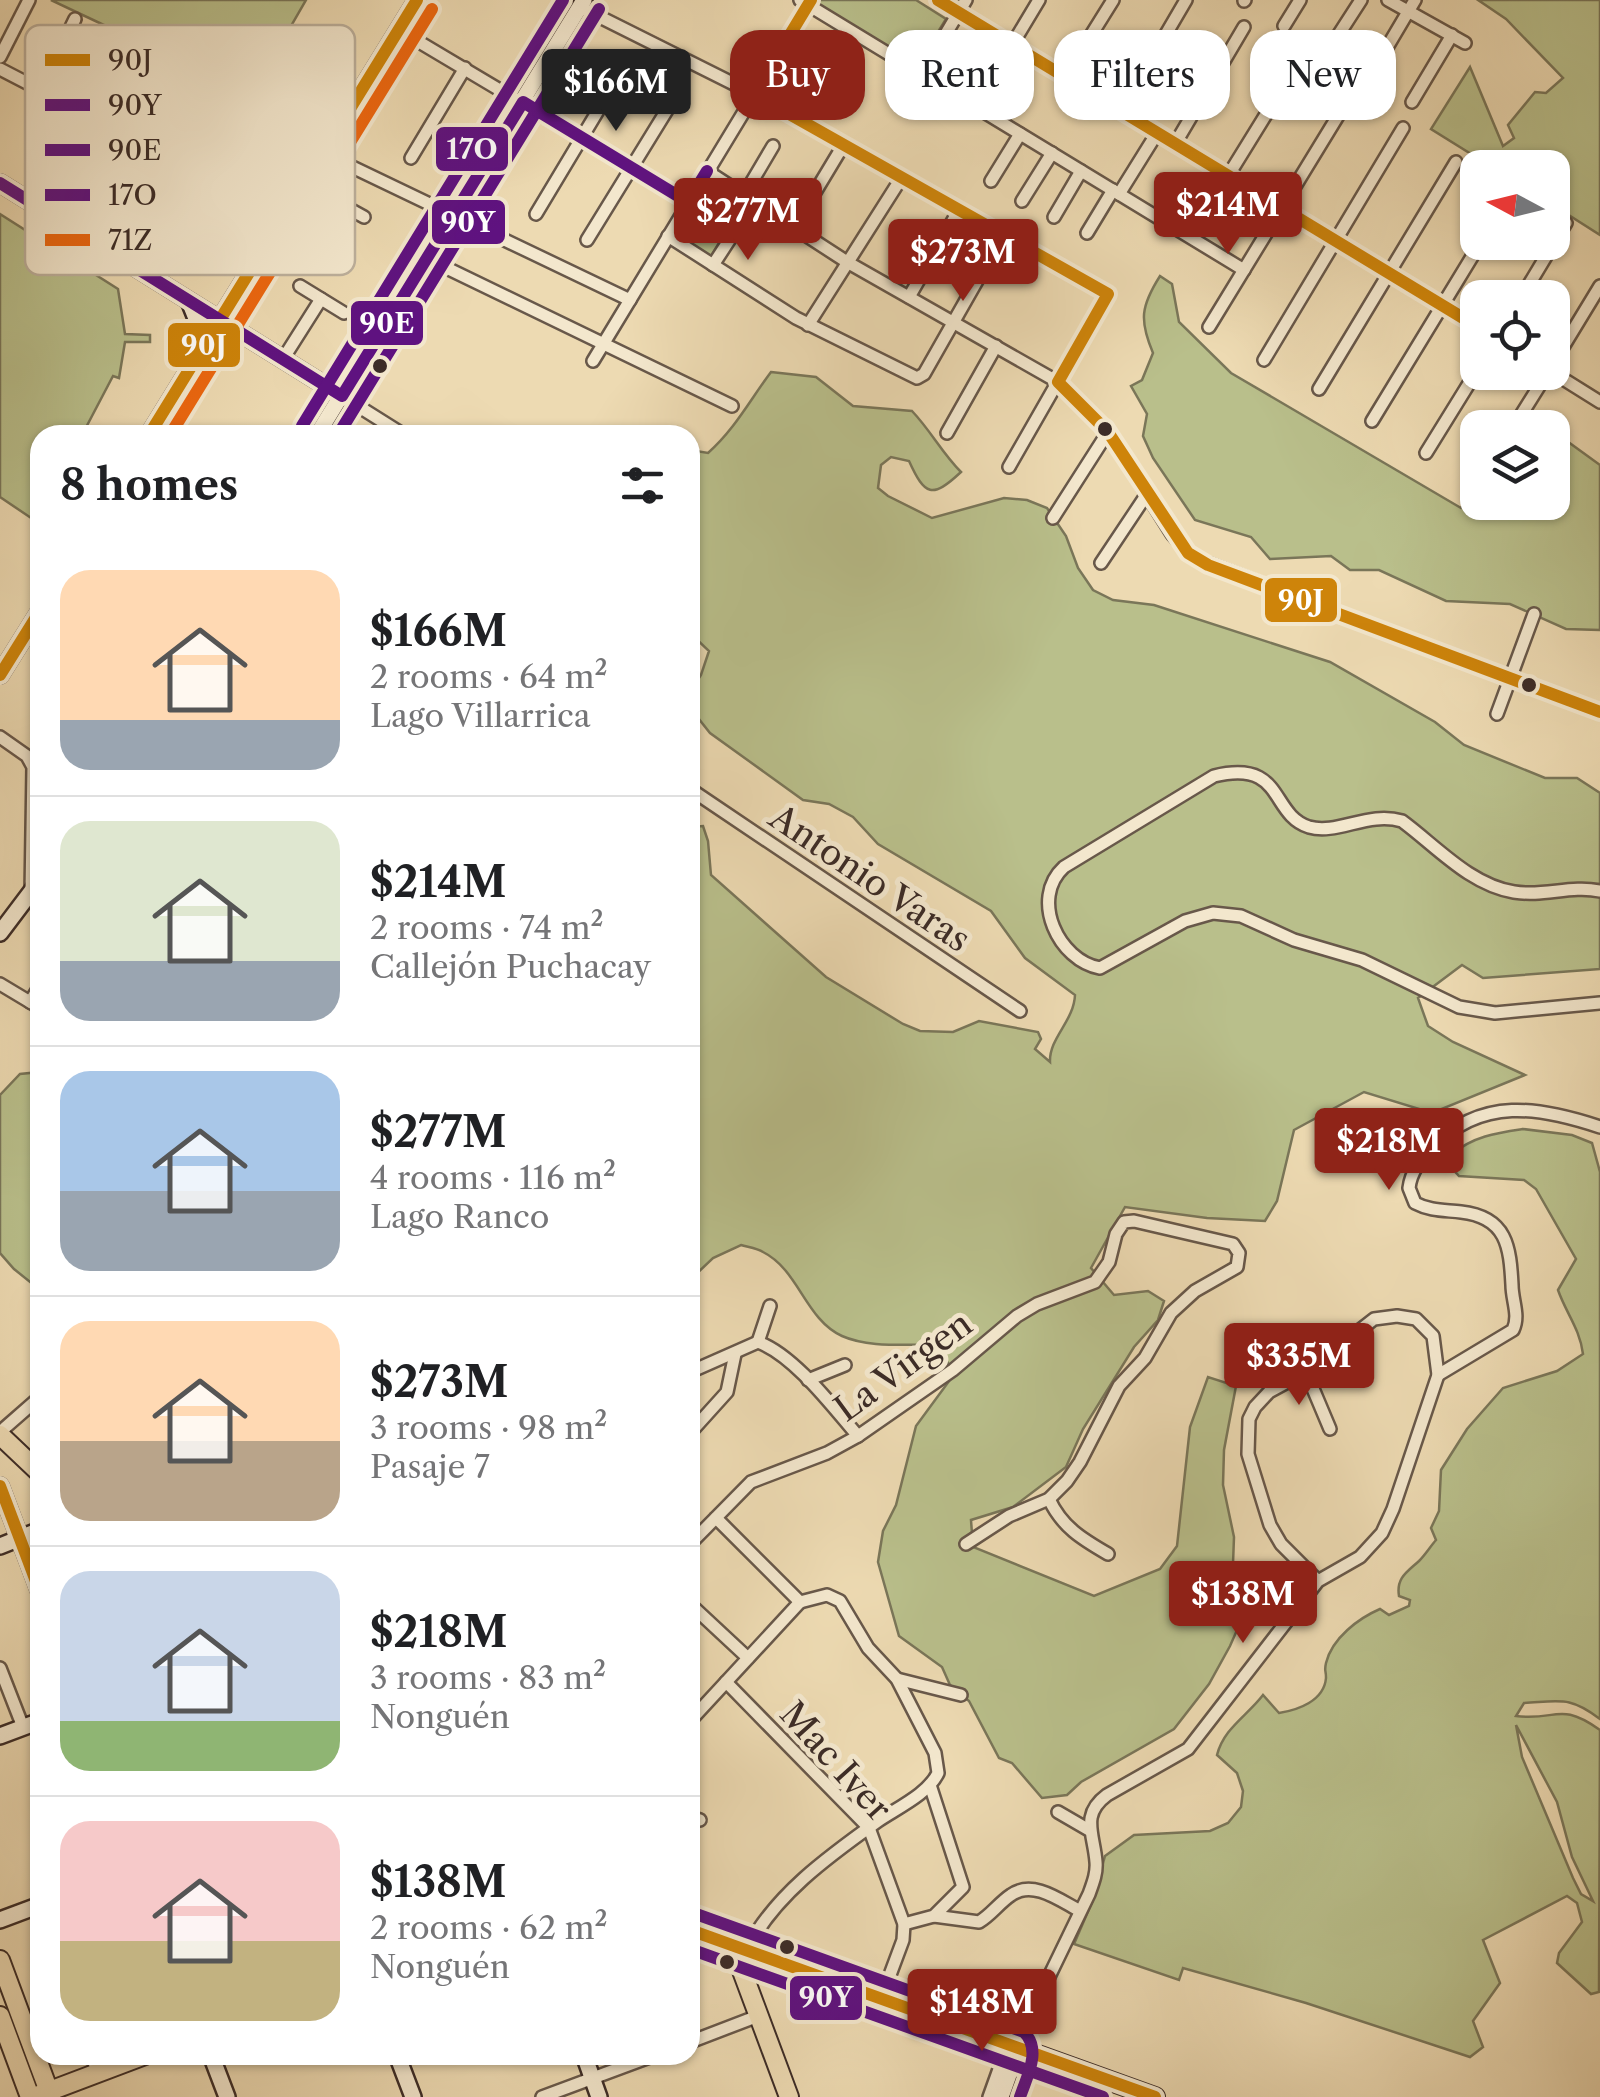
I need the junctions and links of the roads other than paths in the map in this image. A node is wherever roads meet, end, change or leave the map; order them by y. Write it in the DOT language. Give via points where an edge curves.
graph roads {
  1 [pos="29,0"];
  2 [pos="417,0"];
  3 [pos="938,0"];
  4 [pos="966,0"];
  5 [pos="1039,0"];
  6 [pos="1113,0"];
  7 [pos="1186,0"];
  8 [pos="1300,0"];
  9 [pos="1360,0"];
  10 [pos="1388,0"];
  11 [pos="806,2"];
  12 [pos="582,4"];
  13 [pos="1411,5"];
  14 [pos="959,12"];
  15 [pos="76,19"];
  16 [pos="73,25"];
  17 [pos="1284,26"];
  18 [pos="1244,27"];
  19 [pos="399,30"];
  20 [pos="790,30"];
  21 [pos="948,30"];
  22 [pos="988,30"];
  23 [pos="1021,30"];
  24 [pos="1094,30"];
  25 [pos="1168,30"];
  26 [pos="1341,30"];
  27 [pos="1396,31"];
  28 [pos="1452,35"];
  29 [pos="1466,43"];
  30 [pos="885,51"];
  31 [pos="0,57"];
  32 [pos="465,68"];
  33 [pos="0,69"];
  34 [pos="622,70"];
  35 [pos="730,81"];
  36 [pos="25,82"];
  37 [pos="675,97"];
  38 [pos="355,101"];
  39 [pos="523,102"];
  40 [pos="1412,102"];
  41 [pos="738,120"];
  42 [pos="801,120"];
  43 [pos="997,120"];
  44 [pos="1136,120"];
  45 [pos="1263,120"];
  46 [pos="1336,120"];
  47 [pos="1403,128"];
  48 [pos="1157,133"];
  49 [pos="1020,134"];
  50 [pos="582,138"];
  51 [pos="844,144"];
  52 [pos="1175,144"];
  53 [pos="772,146"];
  54 [pos="1052,153"];
  55 [pos="410,158"];
  56 [pos="1456,162"];
  57 [pos="632,168"];
  58 [pos="355,169"];
  59 [pos="707,171"];
  60 [pos="1082,171"];
  61 [pos="1228,176"];
  62 [pos="902,177"];
  63 [pos="991,181"];
  64 [pos="0,183"];
  65 [pos="726,184"];
  66 [pos="698,187"];
  67 [pos="1116,192"];
  68 [pos="749,198"];
  69 [pos="25,199"];
  70 [pos="1022,201"];
  71 [pos="688,202"];
  72 [pos="1282,209"];
  73 [pos="959,210"];
  74 [pos="355,212"];
  75 [pos="536,214"];
  76 [pos="452,216"];
  77 [pos="364,217"];
  78 [pos="1054,217"];
  79 [pos="794,227"];
  80 [pos="1087,232"];
  81 [pos="1003,235"];
  82 [pos="668,236"];
  83 [pos="587,240"];
  84 [pos="1335,241"];
  85 [pos="426,258"];
  86 [pos="1470,260"];
  87 [pos="847,262"];
  88 [pos="713,265"];
  89 [pos="1244,270"];
  90 [pos="1389,274"];
  91 [pos="147,275"];
  92 [pos="248,275"];
  93 [pos="300,286"];
  94 [pos="1600,286"];
  95 [pos="909,297"];
  96 [pos="321,299"];
  97 [pos="630,300"];
  98 [pos="189,301"];
  99 [pos="1442,306"];
  100 [pos="344,312"];
  101 [pos="1460,316"];
  102 [pos="220,320"];
  103 [pos="954,322"];
  104 [pos="808,324"];
  105 [pos="1210,327"];
  106 [pos="1570,337"];
  107 [pos="603,345"];
  108 [pos="996,346"];
  109 [pos="200,352"];
  110 [pos="283,359"];
  111 [pos="1264,360"];
  112 [pos="594,361"];
  113 [pos="1058,382"];
  114 [pos="1570,382"];
  115 [pos="1319,389"];
  116 [pos="1465,390"];
  117 [pos="342,396"];
  118 [pos="1600,402"];
  119 [pos="732,406"];
  120 [pos="1372,420"];
  121 [pos="155,425"];
  122 [pos="323,425"];
  123 [pos="387,425"];
  124 [pos="1108,432"];
  125 [pos="947,433"];
  126 [pos="1426,453"];
  127 [pos="1008,468"];
  128 [pos="1148,494"];
  129 [pos="1053,518"];
  130 [pos="1101,563"];
  131 [pos="1534,614"];
  132 [pos="30,627"];
  133 [pos="0,676"];
  134 [pos="1510,679"];
  135 [pos="1600,712"];
  136 [pos="1497,714"];
  137 [pos="0,737"];
  138 [pos="30,762"];
  139 [pos="700,796"];
  140 [pos="1600,891"];
  141 [pos="30,893"];
  142 [pos="1,931"];
  143 [pos="0,984"];
  144 [pos="30,1002"];
  145 [pos="1600,1003"];
  146 [pos="1020,1011"];
  147 [pos="1600,1127"];
  148 [pos="770,1306"];
  149 [pos="758,1342"];
  150 [pos="735,1354"];
  151 [pos="845,1366"];
  152 [pos="700,1368"];
  153 [pos="1306,1372"];
  154 [pos="1438,1374"];
  155 [pos="808,1380"];
  156 [pos="30,1406"];
  157 [pos="700,1422"];
  158 [pos="1330,1429"];
  159 [pos="0,1433"];
  160 [pos="858,1436"];
  161 [pos="30,1463"];
  162 [pos="0,1486"];
  163 [pos="1049,1499"];
  164 [pos="716,1518"];
  165 [pos="30,1534"];
  166 [pos="700,1534"];
  167 [pos="20,1538"];
  168 [pos="966,1544"];
  169 [pos="0,1546"];
  170 [pos="1108,1554"];
  171 [pos="30,1565"];
  172 [pos="1318,1582"];
  173 [pos="800,1602"];
  174 [pos="700,1613"];
  175 [pos="748,1658"];
  176 [pos="0,1668"];
  177 [pos="897,1679"];
  178 [pos="726,1682"];
  179 [pos="961,1696"];
  180 [pos="700,1709"];
  181 [pos="30,1725"];
  182 [pos="22,1728"];
  183 [pos="0,1736"];
  184 [pos="930,1785"];
  185 [pos="1058,1812"];
  186 [pos="868,1828"];
  187 [pos="1089,1830"];
  188 [pos="30,1909"];
  189 [pos="1080,1912"];
  190 [pos="934,1916"];
  191 [pos="0,1920"];
  192 [pos="904,1924"];
  193 [pos="700,1934"];
  194 [pos="746,1951"];
  195 [pos="0,1960"];
  196 [pos="881,1999"];
  197 [pos="0,2016"];
  198 [pos="758,2016"];
  199 [pos="700,2038"];
  200 [pos="1015,2047"];
  201 [pos="30,2060"];
  202 [pos="32,2065"];
  203 [pos="92,2065"];
  204 [pos="216,2065"];
  205 [pos="401,2065"];
  206 [pos="587,2065"];
  207 [pos="627,2065"];
  208 [pos="592,2078"];
  209 [pos="41,2096"];
  210 [pos="227,2097"];
  211 [pos="413,2097"];
  212 [pos="542,2097"];
  213 [pos="600,2097"];
  214 [pos="789,2097"];
  215 [pos="989,2097"];
  216 [pos="1002,2097"];
  217 [pos="1155,2097"];
  1 -- 31 [label="street"];
  2 -- 19 [label="main road"];
  3 -- 14 [label="street"];
  4 -- 14 [label="street"];
  5 -- 23 [label="street"];
  6 -- 24 [label="street"];
  7 -- 25 [label="street"];
  8 -- 17 [label="street"];
  9 -- 26 [label="street"];
  10 -- 13 [label="street"];
  11 -- 20 [label="street"];
  11 -- 30 [label="street"];
  12 -- 35 [label="street"];
  12 -- 39 [label="main road"];
  13 -- 27 [label="street"];
  13 -- 28 [label="street"];
  14 -- 21 [label="street"];
  14 -- 22 [label="street"];
  15 -- 16 [label="street"];
  18 -- 52 [label="street"];
  19 -- 32 [label="street"];
  19 -- 38 [label="main road"];
  28 -- 29 [label="street"];
  28 -- 40 [label="street"];
  32 -- 39 [label="street"];
  32 -- 55 [label="street"];
  33 -- 36 [label="street"];
  34 -- 50 [label="street"];
  37 -- 57 [label="street"];
  39 -- 50 [label="street"];
  39 -- 76 [label="main road"];
  41 -- 59 [label="street"];
  42 -- 51 [label="street"];
  43 -- 49 [label="street"];
  44 -- 48 [label="street"];
  45 -- 61 [label="street"];
  46 -- 72 [label="street"];
  47 -- 84 [label="street"];
  48 -- 52 [label="street"];
  48 -- 67 [label="street"];
  49 -- 54 [label="street"];
  49 -- 63 [label="street"];
  50 -- 57 [label="street"];
  50 -- 75 [label="street"];
  51 -- 62 [label="street"];
  51 -- 79 [label="street"];
  52 -- 61 [label="street"];
  53 -- 68 [label="street"];
  54 -- 60 [label="street"];
  54 -- 70 [label="street"];
  56 -- 90 [label="street"];
  57 -- 71 [label="street"];
  57 -- 83 [label="street"];
  58 -- 76 [label="street"];
  59 -- 65 [label="street"];
  59 -- 66 [label="street"];
  60 -- 67 [label="street"];
  60 -- 78 [label="street"];
  61 -- 72 [label="street"];
  62 -- 73 [label="street"];
  62 -- 87 [label="street"];
  64 -- 69 [label="main road"];
  65 -- 66 [label="street"];
  65 -- 68 [label="street"];
  66 -- 71 [label="street"];
  67 -- 80 [label="street"];
  67 -- 89 [label="street"];
  68 -- 79 [label="street"];
  68 -- 88 [label="street"];
  71 -- 82 [label="street"];
  72 -- 84 [label="street"];
  72 -- 89 [label="street"];
  73 -- 81 [label="street"];
  73 -- 95 [label="street"];
  74 -- 77 [label="street"];
  76 -- 85 [label="main road"];
  76 -- 97 [label="street"];
  79 -- 87 [label="street"];
  81 -- 103 [label="street"];
  81 -- 113 [label="street" via="1108,294"];
  82 -- 88 [label="street"];
  82 -- 97 [label="street"];
  84 -- 90 [label="street"];
  84 -- 111 [label="street"];
  85 -- 107 [label="street"];
  85 -- 117 [label="main road"];
  86 -- 99 [label="street"];
  87 -- 95 [label="street"];
  87 -- 104 [label="street"];
  88 -- 104 [label="street"];
  89 -- 105 [label="street"];
  90 -- 99 [label="street"];
  90 -- 115 [label="street"];
  91 -- 98 [label="main road"];
  92 -- 102 [label="main road"];
  93 -- 96 [label="street"];
  94 -- 106 [label="street"];
  95 -- 103 [label="street"];
  96 -- 100 [label="street"];
  96 -- 110 [label="street"];
  97 -- 107 [label="street"];
  98 -- 102 [label="main road"];
  98 -- 109 [label="main road"];
  99 -- 101 [label="street"];
  99 -- 120 [label="street"];
  102 -- 109 [label="main road"];
  102 -- 110 [label="main road"];
  103 -- 104 [label="street" via="920,378"];
  103 -- 108 [label="street"];
  107 -- 112 [label="street"];
  107 -- 119 [label="street"];
  108 -- 113 [label="street"];
  108 -- 125 [label="street"];
  109 -- 121 [label="main road"];
  110 -- 117 [label="main road"];
  113 -- 124 [label="street"];
  113 -- 127 [label="street"];
  114 -- 118 [label="street"];
  116 -- 126 [label="street"];
  117 -- 122 [label="main road"];
  117 -- 123 [label="street"];
  124 -- 128 [label="street"];
  124 -- 129 [label="street"];
  128 -- 130 [label="street"];
  128 -- 134 [label="street" via="1181,544 1202,562"];
  131 -- 134 [label="street"];
  132 -- 133 [label="main road"];
  134 -- 135 [label="street"];
  134 -- 136 [label="street"];
  137 -- 138 [label="street"];
  139 -- 146 [label="street, Antonio Varas"];
  140 -- 145 [label="street" via="1538,894 1496,887 1388,817 1306,826 1262,779 1244,772 1214,776 1064,867 1048,891 1060,940 1088,966 1100,968 1186,920 1213,913 1240,916 1362,960 1458,1007 1495,1013"];
  141 -- 142 [label="main road"];
  143 -- 144 [label="street"];
  147 -- 154 [label="street" via="1542,1110 1504,1110 1457,1128 1418,1165 1409,1188 1415,1203 1482,1218 1502,1232 1511,1252 1514,1330"];
  148 -- 149 [label="street"];
  149 -- 150 [label="street"];
  149 -- 155 [label="street"];
  150 -- 152 [label="street"];
  150 -- 157 [label="street" via="727,1392"];
  151 -- 155 [label="street"];
  153 -- 154 [label="street" via="1374,1319 1397,1316 1428,1328"];
  153 -- 158 [label="street"];
  153 -- 172 [label="street" via="1260,1399 1247,1443 1276,1536"];
  154 -- 172 [label="street" via="1382,1534 1360,1557"];
  155 -- 160 [label="street"];
  156 -- 159 [label="street"];
  159 -- 161 [label="main road"];
  160 -- 163 [label="street, La Virgen" via="1017,1316 1095,1282 1109,1262 1118,1228 1129,1221 1227,1241 1239,1263 1172,1313 1119,1386 1080,1462"];
  160 -- 164 [label="street, La Virgen" via="751,1482"];
  162 -- 167 [label="main road"];
  163 -- 168 [label="street"];
  163 -- 170 [label="street" via="1072,1533"];
  164 -- 166 [label="street, La Virgen"];
  164 -- 173 [label="street"];
  165 -- 167 [label="main road"];
  167 -- 169 [label="main road"];
  167 -- 171 [label="main road"];
  172 -- 187 [label="street" via="1188,1749 1101,1799 1089,1816"];
  173 -- 175 [label="street"];
  173 -- 177 [label="street" via="837,1598"];
  174 -- 175 [label="street"];
  175 -- 178 [label="street"];
  176 -- 182 [label="street"];
  177 -- 179 [label="street"];
  177 -- 184 [label="street" via="939,1764"];
  178 -- 180 [label="street"];
  178 -- 186 [label="street, Mac Iver"];
  181 -- 182 [label="main road"];
  182 -- 183 [label="main road"];
  184 -- 186 [label="street"];
  184 -- 190 [label="street" via="963,1887"];
  185 -- 187 [label="street"];
  186 -- 192 [label="street, Mac Iver"];
  186 -- 194 [label="street" via="779,1902"];
  187 -- 189 [label="street" via="1096,1869"];
  188 -- 191 [label="main road"];
  189 -- 190 [label="street" via="1027,1890 978,1922"];
  189 -- 200 [label="street"];
  190 -- 192 [label="street"];
  192 -- 196 [label="street"];
  193 -- 194 [label="main road"];
  194 -- 196 [label="main road"];
  194 -- 198 [label="main road" via="742,1971"];
  195 -- 201 [label="main road"];
  196 -- 200 [label="main road"];
  197 -- 209 [label="main road"];
  198 -- 199 [label="street"];
  198 -- 214 [label="main road"];
  200 -- 215 [label="street" via="1003,2058"];
  200 -- 216 [label="main road"];
  200 -- 217 [label="main road"];
  202 -- 209 [label="main road"];
  203 -- 209 [label="main road"];
  204 -- 210 [label="main road"];
  205 -- 211 [label="main road"];
  206 -- 208 [label="main road"];
  207 -- 208 [label="street"];
  208 -- 212 [label="street"];
  208 -- 213 [label="main road"];
}
